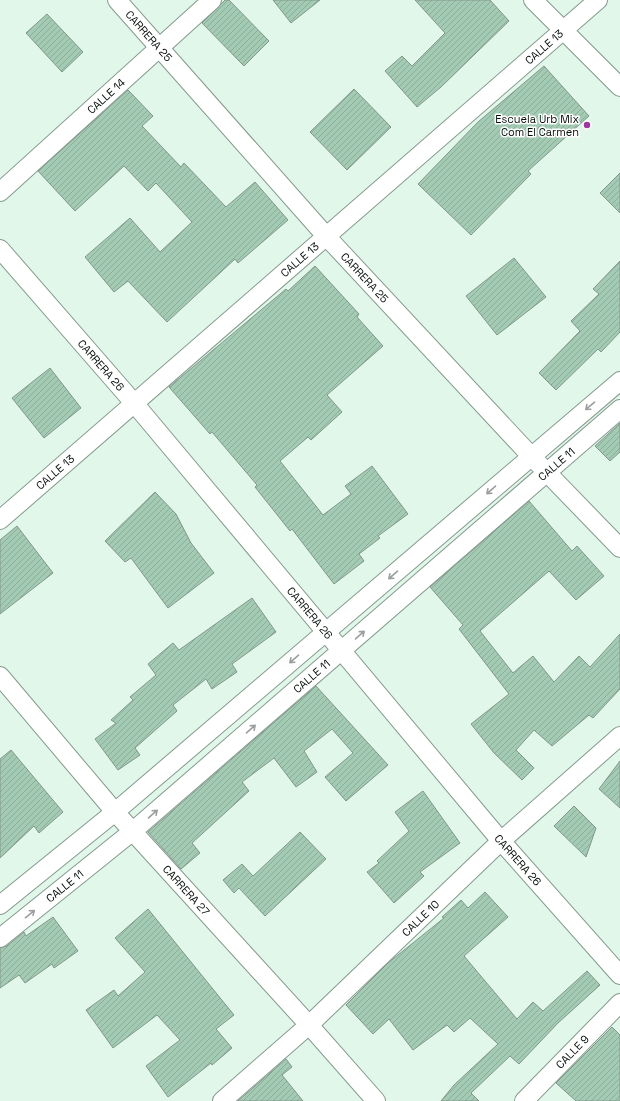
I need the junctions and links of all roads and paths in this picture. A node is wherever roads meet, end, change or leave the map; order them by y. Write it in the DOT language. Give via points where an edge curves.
graph roads {
  1 [pos="117,0"];
  2 [pos="212,0"];
  3 [pos="533,0"];
  4 [pos="598,0"];
  5 [pos="564,30"];
  6 [pos="159,48"];
  7 [pos="620,87"];
  8 [pos="0,192"];
  9 [pos="326,236"];
  10 [pos="0,249"];
  11 [pos="620,381"];
  12 [pos="134,403"];
  13 [pos="620,409"];
  14 [pos="531,456"];
  15 [pos="548,471"];
  16 [pos="0,520"];
  17 [pos="620,548"];
  18 [pos="324,633"];
  19 [pos="341,651"];
  20 [pos="0,676"];
  21 [pos="620,736"];
  22 [pos="115,812"];
  23 [pos="133,831"];
  24 [pos="501,841"];
  25 [pos="0,906"];
  26 [pos="0,938"];
  27 [pos="620,975"];
  28 [pos="620,1003"];
  29 [pos="309,1025"];
  30 [pos="222,1101"];
  31 [pos="376,1101"];
  32 [pos="524,1101"];
  1 -- 6 [label="street, CARRERA 25"];
  2 -- 6 [label="street, CALLE 14"];
  3 -- 5 [label="street"];
  4 -- 5 [label="street, CALLE 13"];
  5 -- 7 [label="street"];
  5 -- 9 [label="street, CALLE 13"];
  6 -- 8 [label="street, CALLE 14"];
  6 -- 9 [label="street, CARRERA 25"];
  9 -- 12 [label="street, CALLE 13"];
  9 -- 14 [label="street, CARRERA 25"];
  10 -- 12 [label="street, CARRERA 26"];
  11 -- 14 [label="street, CALLE 11, one-way"];
  12 -- 16 [label="street, CALLE 13"];
  12 -- 18 [label="street, CARRERA 26"];
  13 -- 15 [label="street, CALLE 11"];
  14 -- 15 [label="street, CARRERA 25"];
  14 -- 18 [label="street, CALLE 11, one-way"];
  15 -- 17 [label="street, CARRERA 25"];
  19 -- 15 [label="street, CALLE 11, one-way"];
  18 -- 19 [label="street, CARRERA 26"];
  18 -- 22 [label="street, CALLE 11, one-way"];
  23 -- 19 [label="street, CALLE 11, one-way"];
  19 -- 24 [label="street, CARRERA 26"];
  20 -- 22 [label="street, CARRERA 27"];
  21 -- 24 [label="street, CALLE 10"];
  22 -- 23 [label="street, CARRERA 27"];
  22 -- 25 [label="street, CALLE 11"];
  26 -- 23 [label="street, CALLE 11, one-way"];
  23 -- 29 [label="street, CARRERA 27"];
  24 -- 27 [label="street, CARRERA 26"];
  24 -- 29 [label="street, CALLE 10"];
  28 -- 32 [label="street, CALLE 9"];
  29 -- 30 [label="street, CALLE 10"];
  29 -- 31 [label="street, CARRERA 27"];
}
